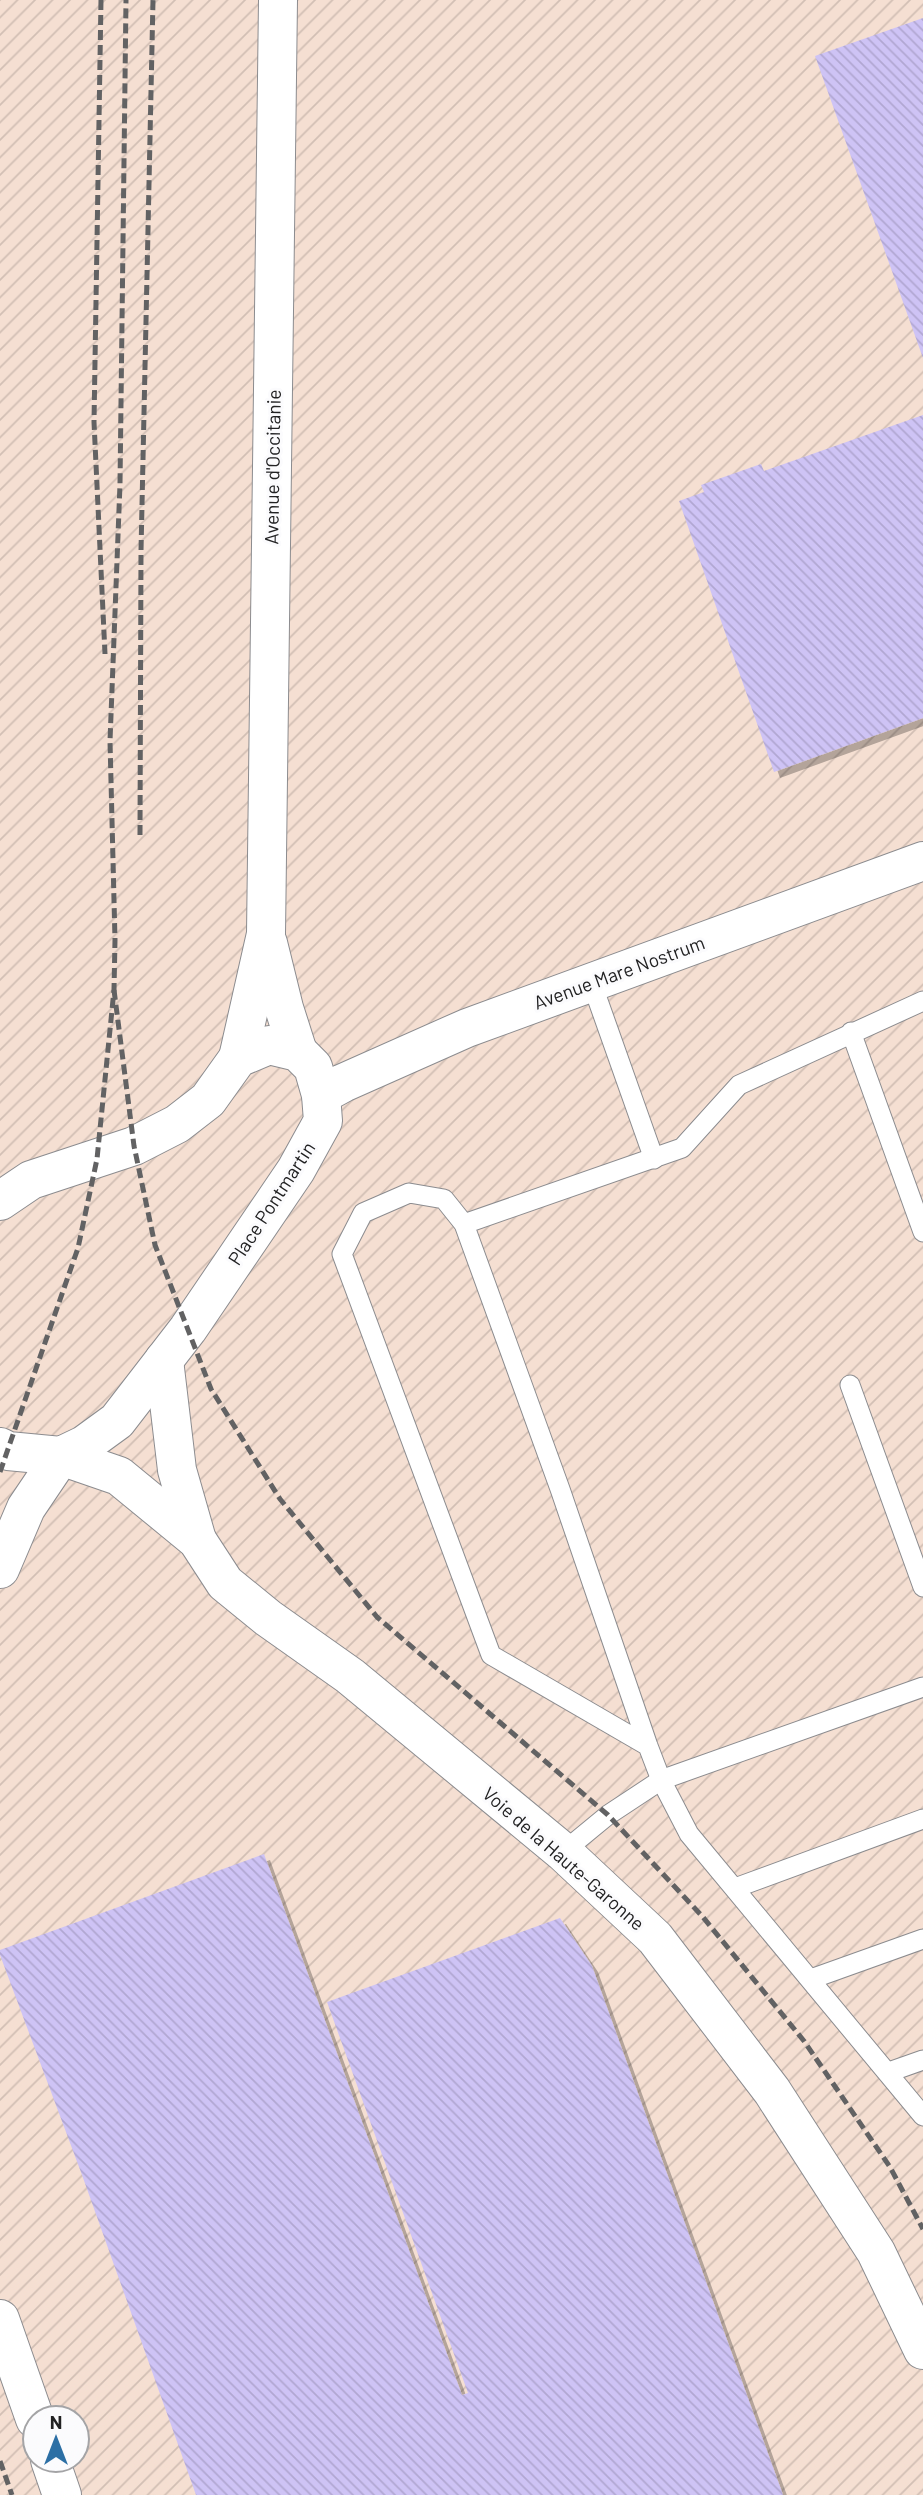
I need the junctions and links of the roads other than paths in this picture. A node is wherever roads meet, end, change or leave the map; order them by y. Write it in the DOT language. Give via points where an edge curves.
graph roads {
  1 [pos="278,0"];
  2 [pos="923,861"];
  3 [pos="266,934"];
  4 [pos="591,981"];
  5 [pos="923,1001"];
  6 [pos="851,1032"];
  7 [pos="298,1052"];
  8 [pos="238,1058"];
  9 [pos="321,1095"];
  10 [pos="654,1159"];
  11 [pos="0,1201"];
  12 [pos="464,1224"];
  13 [pos="923,1232"];
  14 [pos="164,1360"];
  15 [pos="850,1385"];
  16 [pos="0,1447"];
  17 [pos="61,1456"];
  18 [pos="197,1540"];
  19 [pos="0,1569"];
  20 [pos="923,1587"];
  21 [pos="923,1687"];
  22 [pos="648,1746"];
  23 [pos="662,1780"];
  24 [pos="923,1819"];
  25 [pos="563,1852"];
  26 [pos="735,1888"];
  27 [pos="923,1939"];
  28 [pos="811,1979"];
  29 [pos="923,2060"];
  30 [pos="889,2072"];
  31 [pos="923,2116"];
  32 [pos="0,2319"];
  33 [pos="923,2350"];
  34 [pos="30,2404"];
  35 [pos="55,2474"];
  36 [pos="62,2495"];
  1 -- 3 [label="street, Avenue d'Occitanie"];
  2 -- 4 [label="street, Avenue Mare Nostrum"];
  3 -- 7 [label="street, Avenue d'Occitanie"];
  3 -- 8 [label="street, Avenue d'Occitanie"];
  4 -- 9 [label="street, Avenue Mare Nostrum" via="467,1028"];
  4 -- 10 [label="lane"];
  5 -- 6 [label="lane"];
  6 -- 10 [label="lane" via="739,1085 682,1148"];
  6 -- 13 [label="lane"];
  7 -- 8 [label="street" via="270,1045"];
  7 -- 9 [label="street, Place Pontmartin" via="313,1067"];
  8 -- 11 [label="street" via="208,1100 177,1124 134,1146 31,1180"];
  9 -- 14 [label="street, Place Pontmartin" via="323,1121 296,1170"];
  10 -- 12 [label="lane"];
  12 -- 22 [label="lane"];
  12 -- 22 [label="lane" via="444,1199 409,1193 363,1213 342,1254 491,1655"];
  14 -- 17 [label="street, Place Pontmartin" via="117,1421"];
  14 -- 18 [label="street, Voie de la Haute-Garonne" via="177,1470"];
  15 -- 20 [label="lane"];
  16 -- 17 [label="street"];
  17 -- 18 [label="street, Voie de la Haute-Garonne" via="119,1476"];
  17 -- 19 [label="street" via="26,1508"];
  18 -- 25 [label="street, Voie de la Haute-Garonne" via="225,1583 350,1676"];
  21 -- 23 [label="lane"];
  22 -- 23 [label="lane"];
  23 -- 25 [label="lane"];
  23 -- 26 [label="lane" via="689,1834"];
  24 -- 26 [label="lane"];
  25 -- 33 [label="street, Voie de la Haute-Garonne" via="655,1938 772,2091 876,2252"];
  26 -- 28 [label="lane"];
  27 -- 28 [label="lane"];
  28 -- 30 [label="lane"];
  29 -- 30 [label="lane"];
  30 -- 31 [label="lane"];
  32 -- 34 [label="street"];
  35 -- 36 [label="street"];
}
